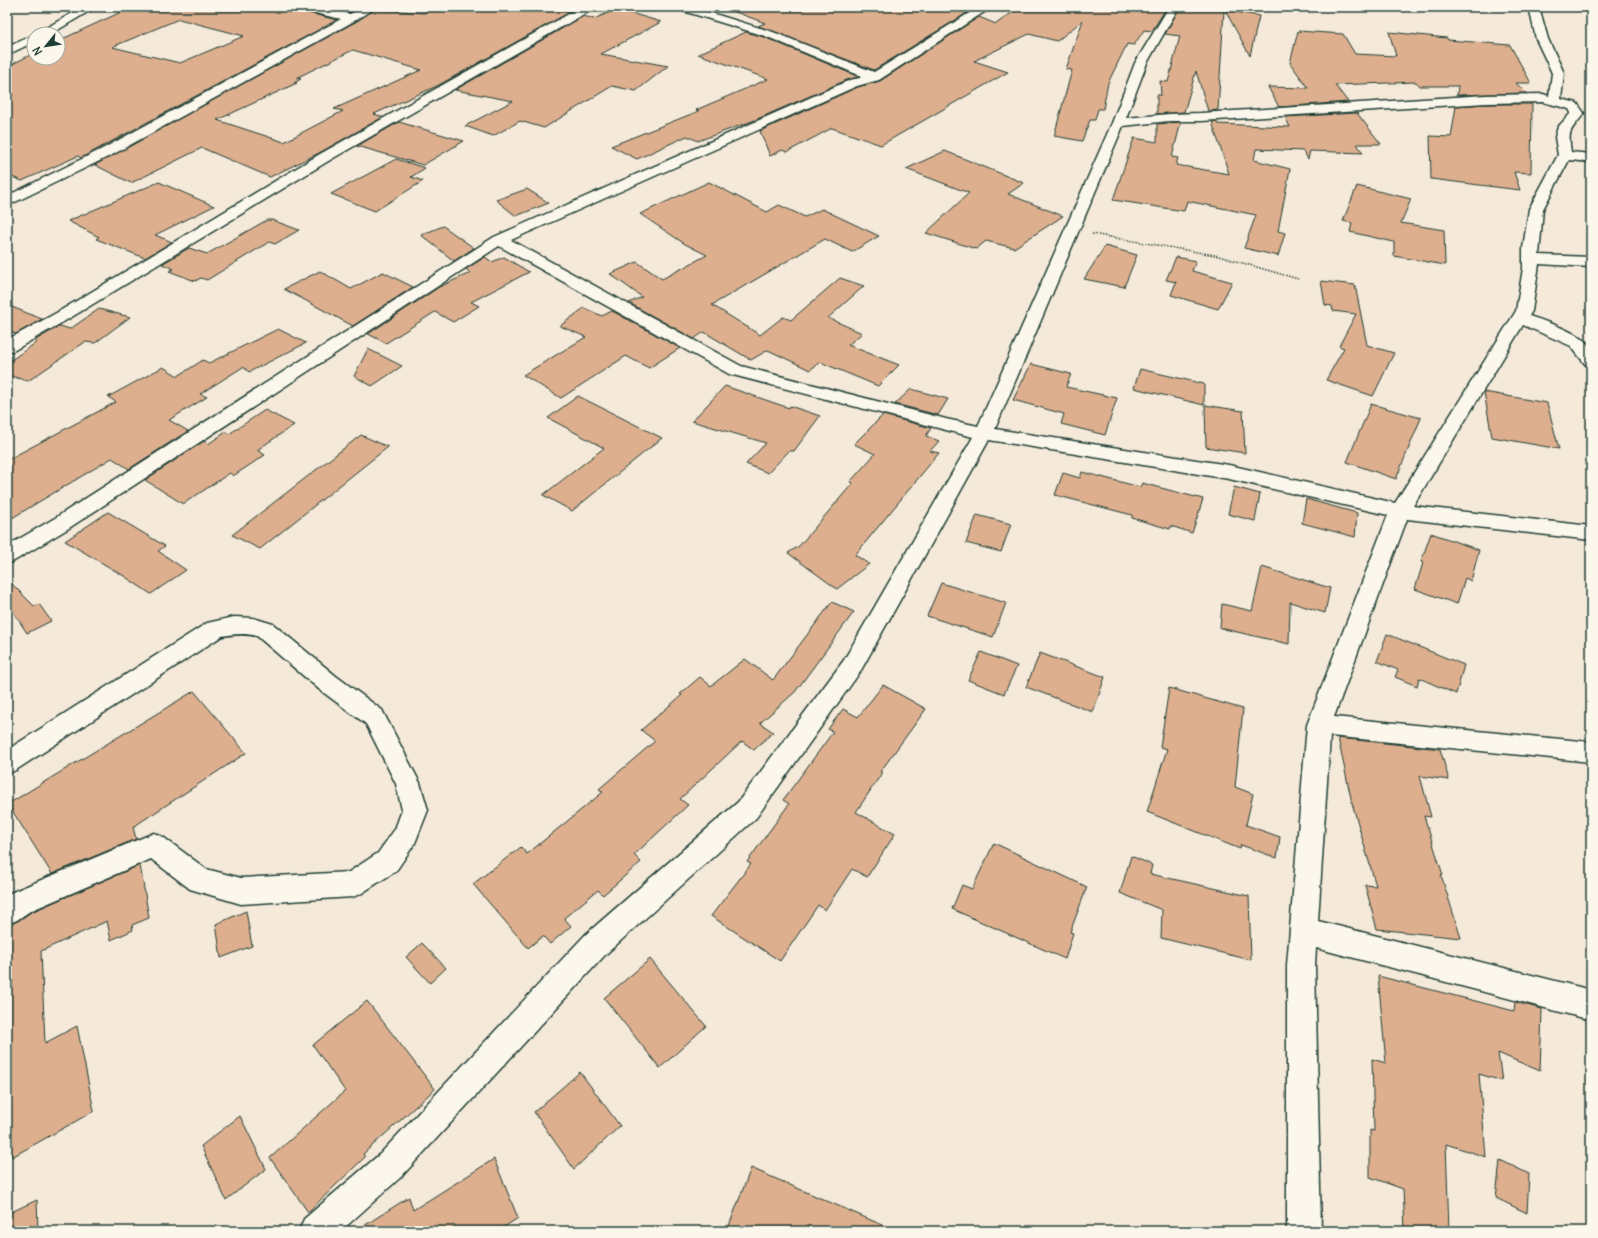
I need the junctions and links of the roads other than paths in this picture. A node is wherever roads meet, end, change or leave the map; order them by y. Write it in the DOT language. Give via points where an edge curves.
graph roads {
  1 [pos="91,7"];
  2 [pos="301,7"];
  3 [pos="371,7"];
  4 [pos="589,7"];
  5 [pos="681,7"];
  6 [pos="987,7"];
  7 [pos="1174,7"];
  8 [pos="1534,7"];
  9 [pos="352,18"];
  10 [pos="57,26"];
  11 [pos="26,42"];
  12 [pos="7,51"];
  13 [pos="875,77"];
  14 [pos="1555,100"];
  15 [pos="1118,123"];
  16 [pos="1565,155"];
  17 [pos="1591,158"];
  18 [pos="7,202"];
  19 [pos="499,240"];
  20 [pos="1532,259"];
  21 [pos="1591,262"];
  22 [pos="1519,318"];
  23 [pos="7,347"];
  24 [pos="1591,360"];
  25 [pos="984,433"];
  26 [pos="1400,511"];
  27 [pos="1591,533"];
  28 [pos="7,556"];
  29 [pos="1319,725"];
  30 [pos="1591,752"];
  31 [pos="7,763"];
  32 [pos="7,911"];
  33 [pos="1304,931"];
  34 [pos="1591,1005"];
  35 [pos="316,1231"];
  36 [pos="1304,1231"];
  1 -- 10 [label="street"];
  2 -- 9 [label="street"];
  3 -- 9 [label="street"];
  4 -- 23 [label="street" via="325,157"];
  5 -- 13 [label="street" via="769,34"];
  6 -- 13 [label="street"];
  7 -- 15 [label="street" via="1141,63"];
  8 -- 14 [label="street" via="1542,39 1558,73"];
  9 -- 18 [label="street" via="107,152"];
  11 -- 12 [label="street"];
  13 -- 19 [label="street" via="840,89"];
  14 -- 15 [label="street" via="1486,99 1201,117 1174,116"];
  14 -- 16 [label="street" via="1573,106 1578,113 1565,127 1562,137"];
  15 -- 25 [label="street"];
  16 -- 17 [label="street"];
  16 -- 20 [label="street" via="1536,209"];
  19 -- 25 [label="street" via="735,370"];
  19 -- 28 [label="street"];
  20 -- 21 [label="street"];
  20 -- 22 [label="street" via="1524,311"];
  22 -- 24 [label="street" via="1576,342"];
  22 -- 26 [label="street"];
  25 -- 26 [label="street" via="1230,472"];
  25 -- 35 [label="street" via="852,666 747,810 595,945 391,1165"];
  26 -- 27 [label="street"];
  26 -- 29 [label="street"];
  29 -- 30 [label="street"];
  29 -- 33 [label="street"];
  31 -- 32 [label="street" via="216,629 238,624 265,630 328,683 374,717 408,783 416,810 406,835 387,862 353,884 241,891 200,880 154,845 20,902"];
  33 -- 34 [label="street"];
  33 -- 36 [label="street" via="1301,965"];
}
